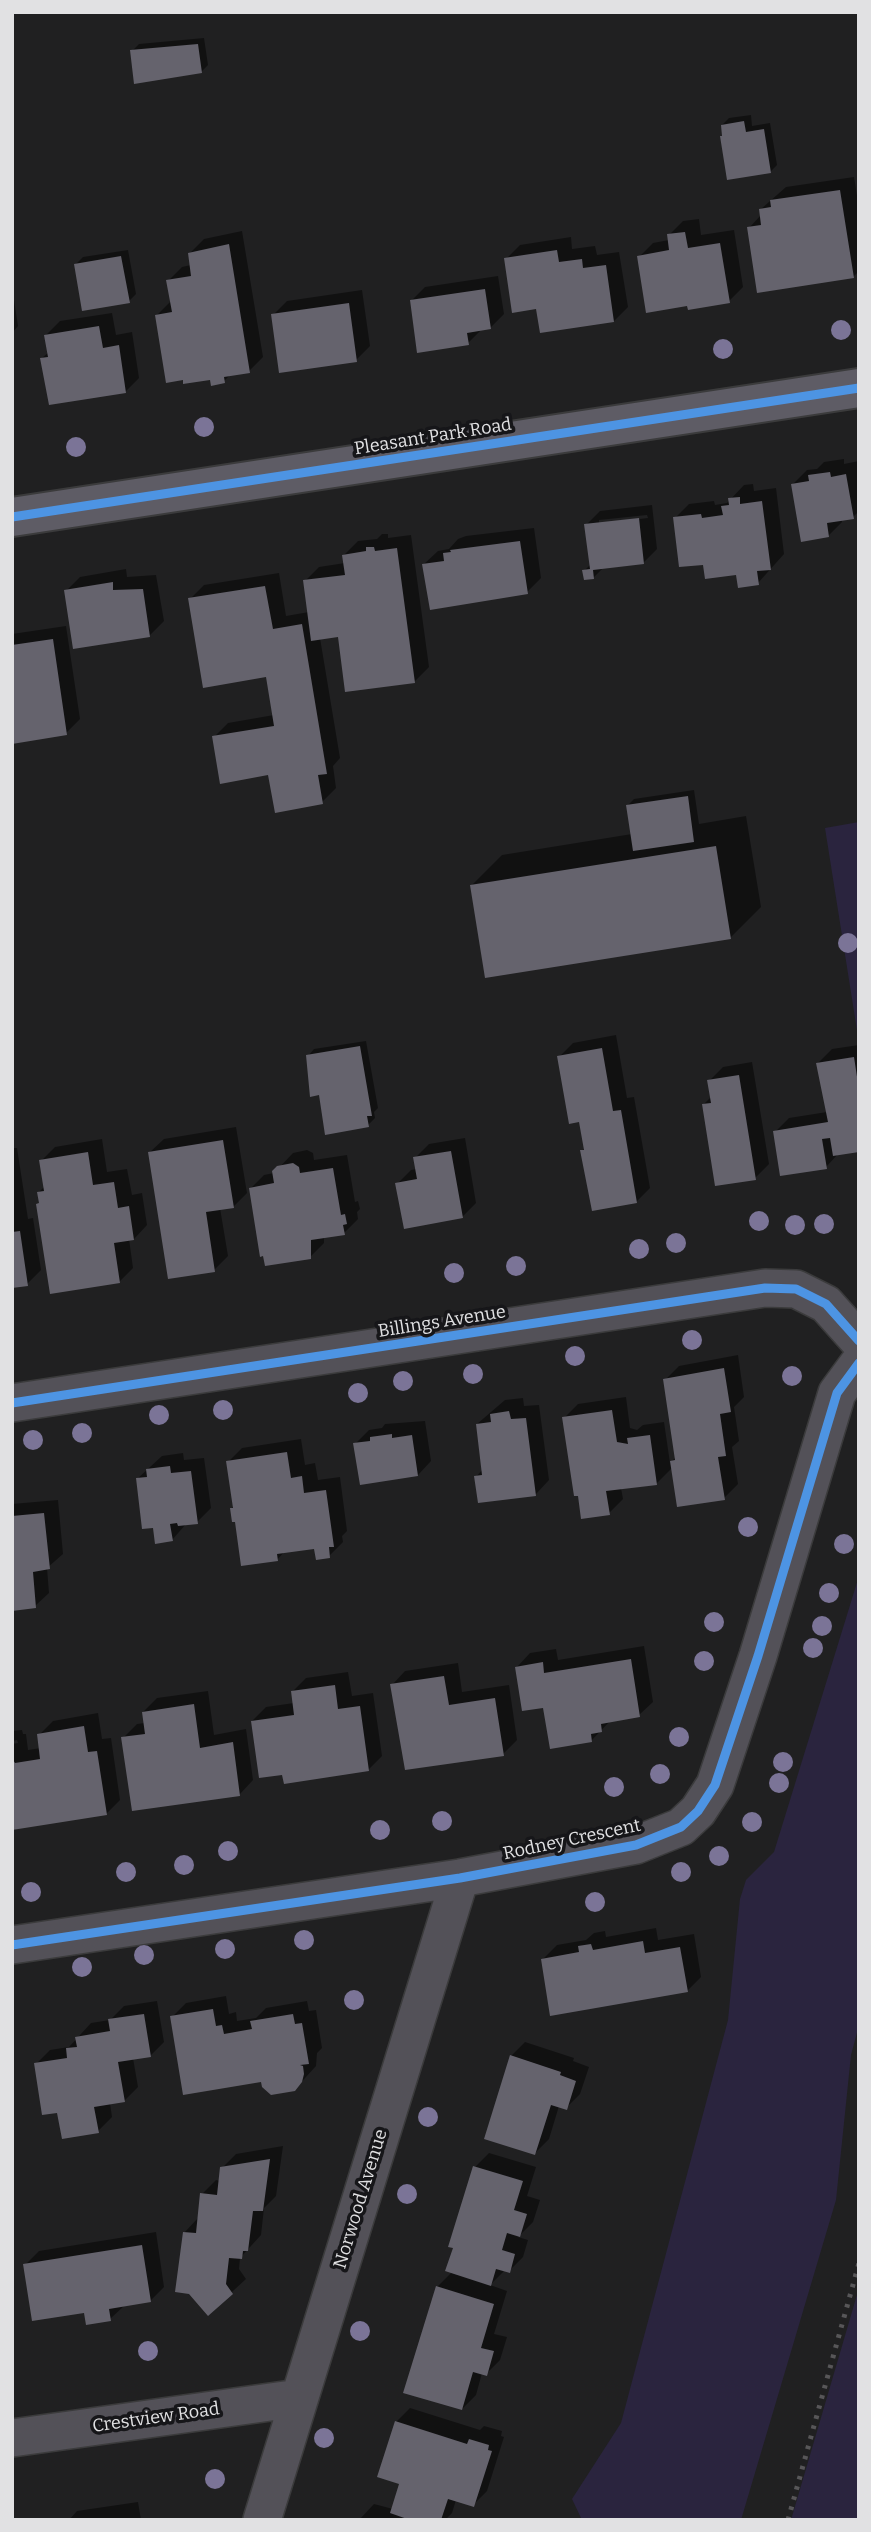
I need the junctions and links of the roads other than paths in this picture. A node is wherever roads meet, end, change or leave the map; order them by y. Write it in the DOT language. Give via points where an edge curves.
graph roads {
  1 [pos="859,388"];
  2 [pos="12,517"];
  3 [pos="859,1340"];
  4 [pos="859,1363"];
  5 [pos="12,1403"];
  6 [pos="460,1878"];
  7 [pos="12,1945"];
  8 [pos="299,2398"];
  9 [pos="12,2438"];
  10 [pos="262,2520"];
  1 -- 2 [label="street, Pleasant Park Road"];
  3 -- 5 [label="street, Billings Avenue" via="826,1304 796,1289 765,1288"];
  4 -- 6 [label="street, Rodney Crescent" via="836,1393 758,1656 715,1786 698,1811 681,1827 636,1845"];
  6 -- 7 [label="street, Rodney Crescent"];
  6 -- 8 [label="street, Norwood Avenue"];
  8 -- 9 [label="street, Crestview Road"];
  8 -- 10 [label="street, Norwood Avenue"];
}
